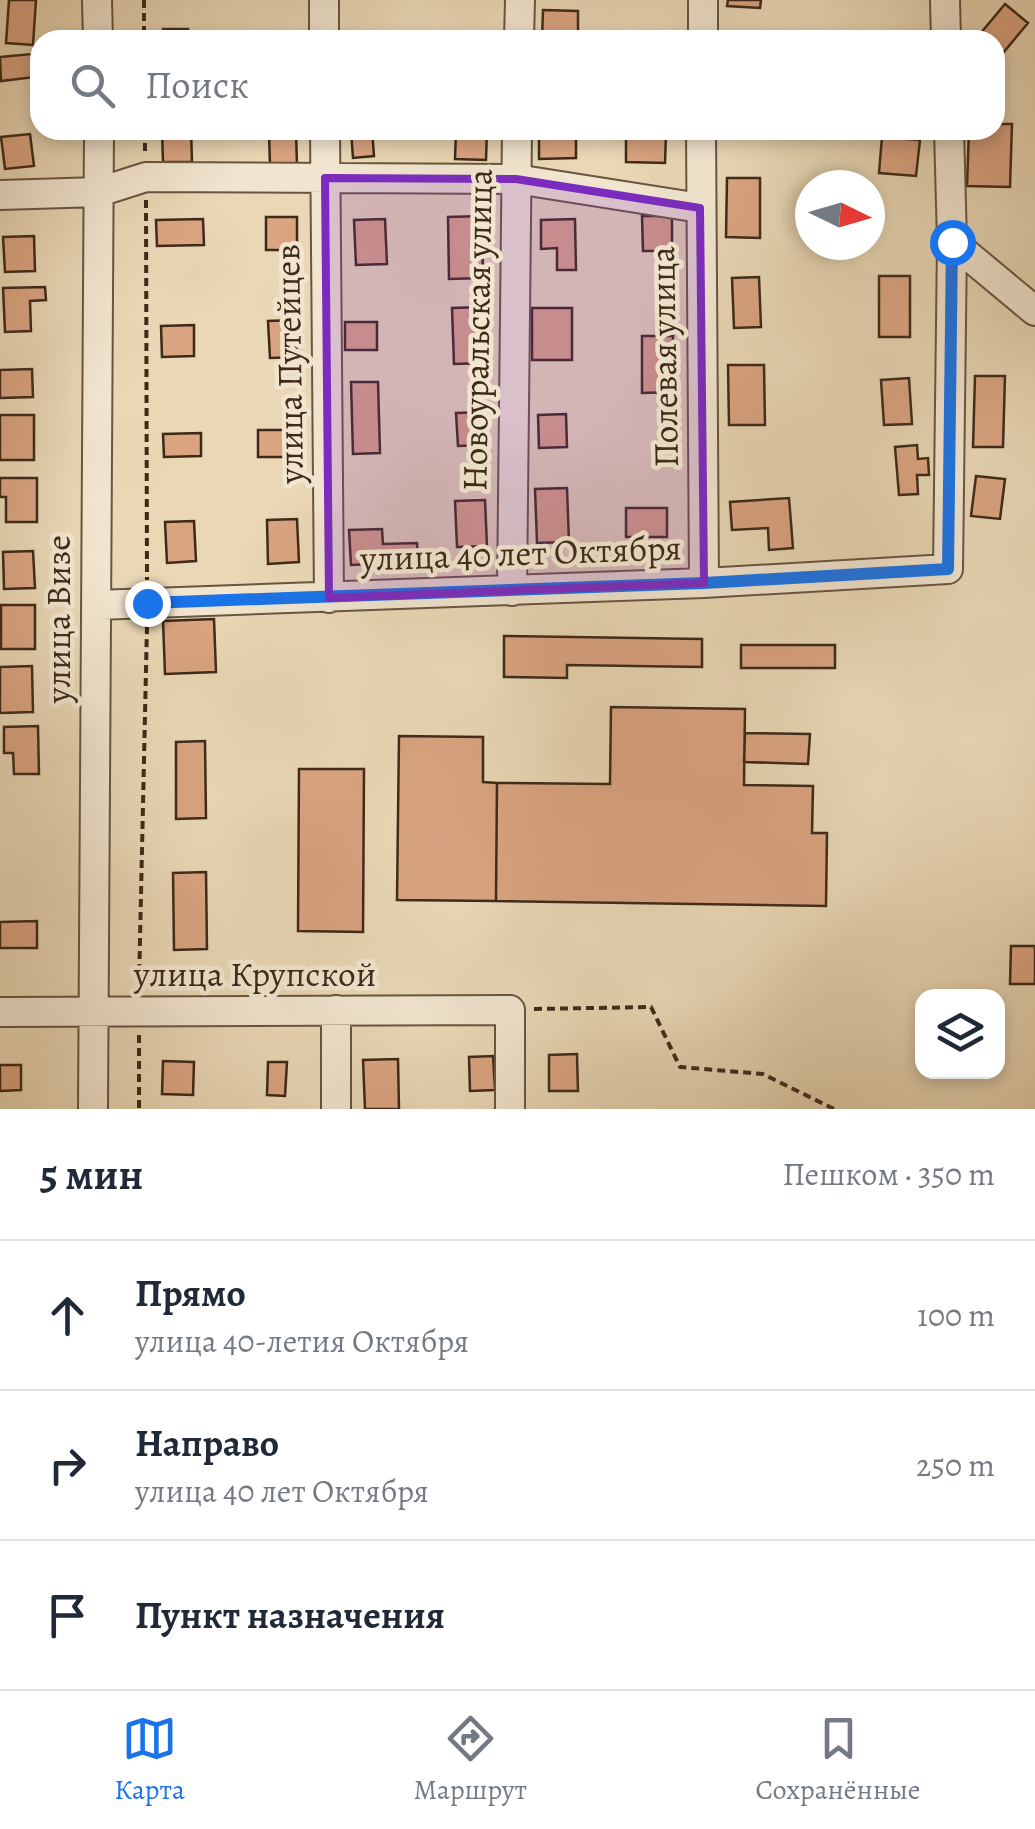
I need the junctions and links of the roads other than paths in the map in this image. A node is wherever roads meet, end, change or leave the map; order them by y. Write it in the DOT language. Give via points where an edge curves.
graph roads {
  1 [pos="97,0"];
  2 [pos="324,0"];
  3 [pos="520,0"];
  4 [pos="703,0"];
  5 [pos="945,0"];
  6 [pos="98,30"];
  7 [pos="324,30"];
  8 [pos="519,30"];
  9 [pos="702,30"];
  10 [pos="946,30"];
  11 [pos="98,140"];
  12 [pos="325,140"];
  13 [pos="517,140"];
  14 [pos="701,140"];
  15 [pos="949,140"];
  16 [pos="325,178"];
  17 [pos="516,178"];
  18 [pos="99,192"];
  19 [pos="0,195"];
  20 [pos="700,208"];
  21 [pos="952,242"];
  22 [pos="1035,311"];
  23 [pos="704,583"];
  24 [pos="512,591"];
  25 [pos="329,598"];
  26 [pos="96,605"];
  27 [pos="336,1010"];
  28 [pos="0,1012"];
  29 [pos="93,1012"];
  30 [pos="93,1109"];
  31 [pos="336,1109"];
  32 [pos="510,1109"];
  1 -- 6 [label="street"];
  2 -- 7 [label="street"];
  3 -- 8 [label="street"];
  4 -- 9 [label="street"];
  5 -- 10 [label="street"];
  11 -- 18 [label="street, улица Визе"];
  12 -- 16 [label="street, улица Путейцев"];
  13 -- 17 [label="street, Новоуральская улица"];
  14 -- 20 [label="street, Полевая улица"];
  15 -- 21 [label="street"];
  16 -- 17 [label="street"];
  16 -- 18 [label="street" via="146,177"];
  16 -- 25 [label="street, улица Путейцев"];
  17 -- 20 [label="street"];
  17 -- 24 [label="street, Новоуральская улица"];
  18 -- 19 [label="street"];
  18 -- 26 [label="street, улица Визе"];
  20 -- 23 [label="street, Полевая улица"];
  21 -- 22 [label="street"];
  21 -- 23 [label="street, улица 40 лет Октября" via="948,569"];
  23 -- 24 [label="street, улица 40 лет Октября"];
  24 -- 25 [label="street, улица 40 лет Октября"];
  25 -- 26 [label="street, улица 40 лет Октября"];
  26 -- 29 [label="street, улица Визе"];
  27 -- 29 [label="street, улица Крупской"];
  27 -- 31 [label="street"];
  27 -- 32 [label="street, улица Крупской" via="510,1010"];
  28 -- 29 [label="street, улица Крупской"];
  29 -- 30 [label="street, улица Визе"];
}
